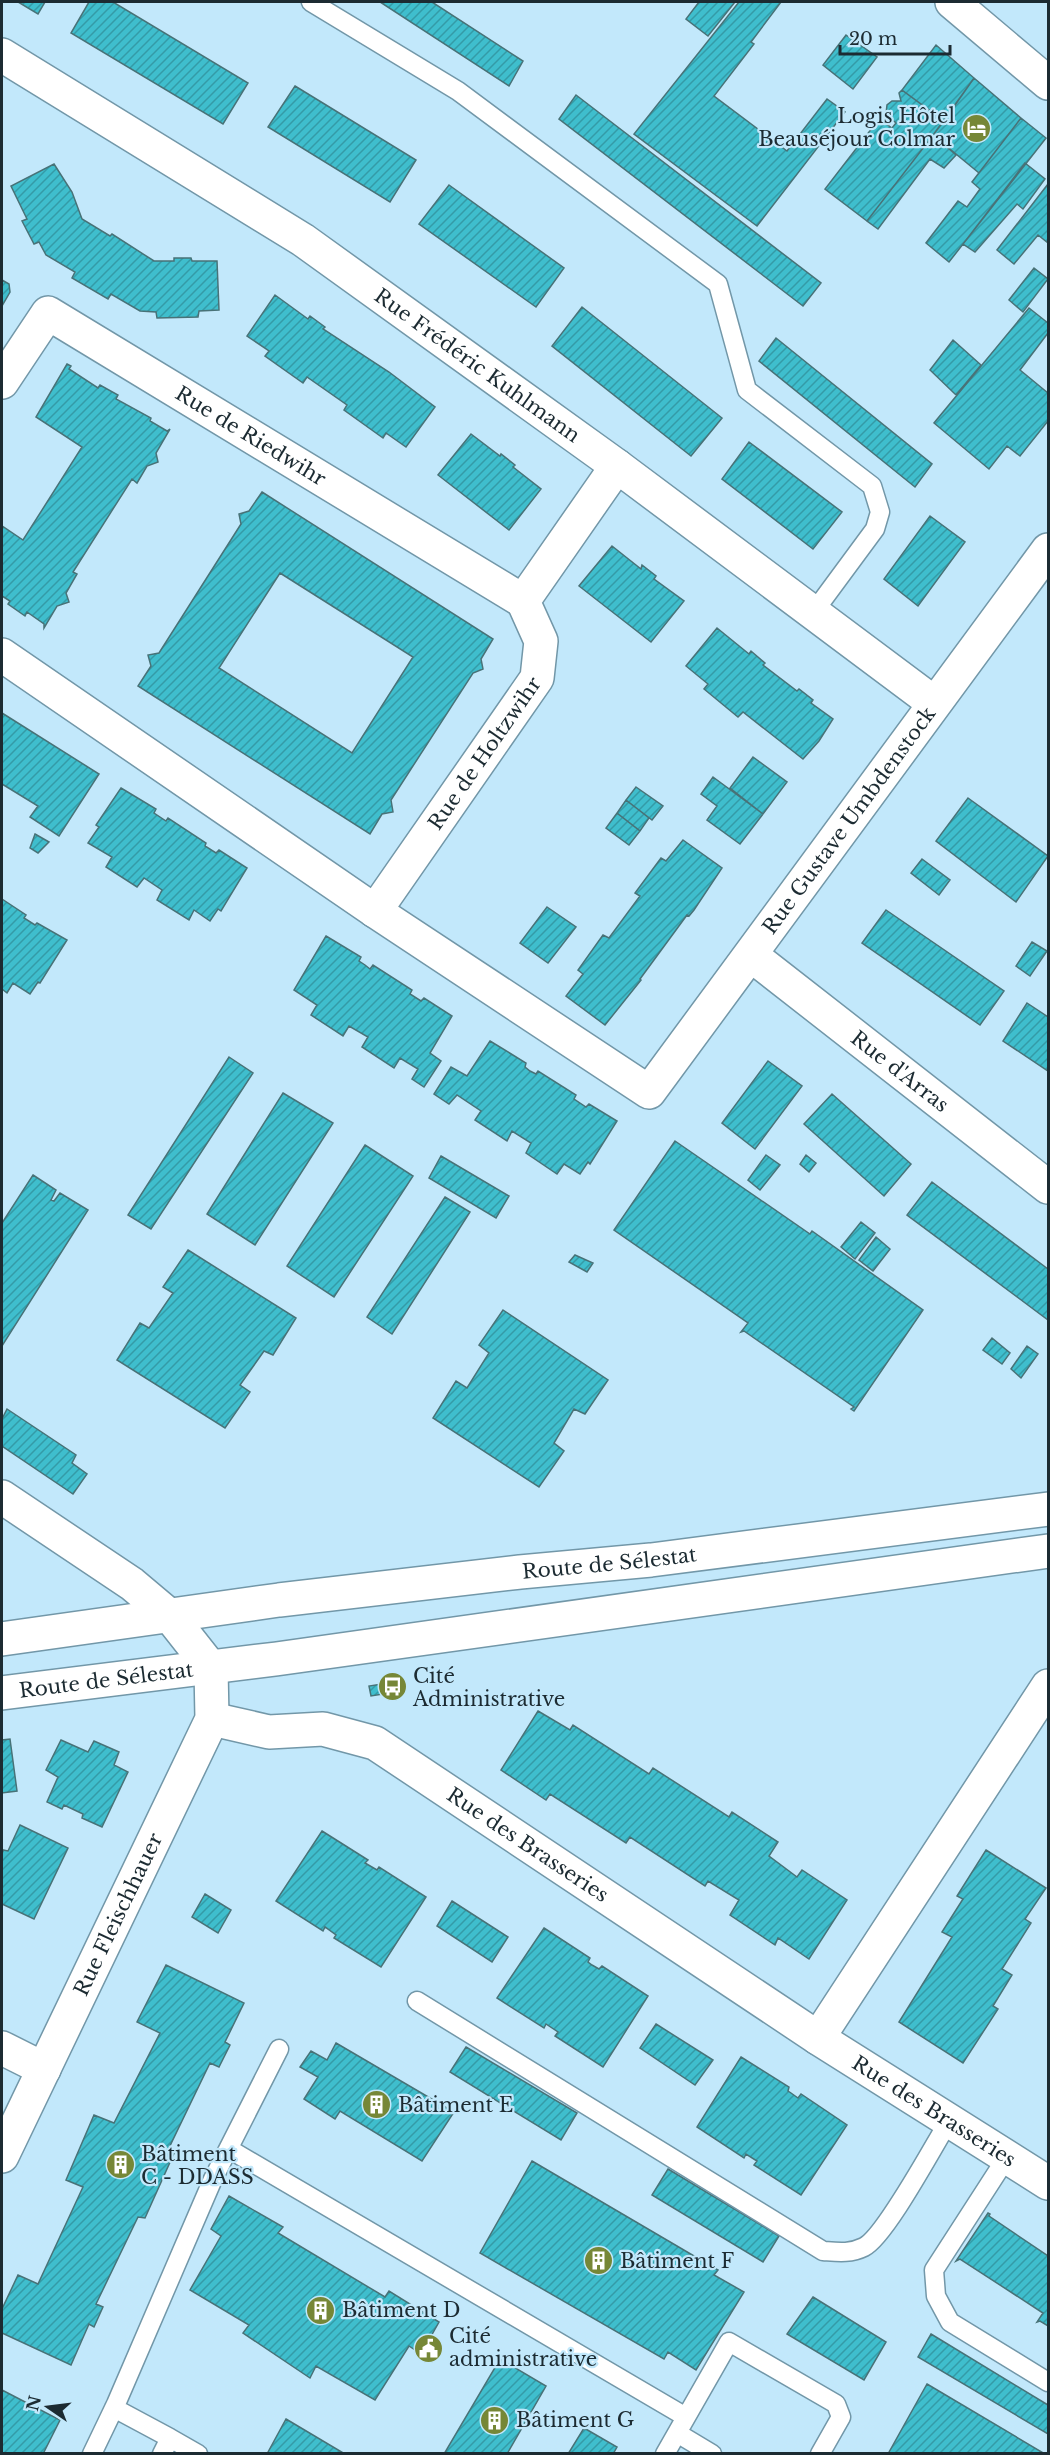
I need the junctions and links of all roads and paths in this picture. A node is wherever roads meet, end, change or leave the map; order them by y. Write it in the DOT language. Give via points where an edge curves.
graph roads {
  1 [pos="311,2"];
  2 [pos="952,2"];
  3 [pos="2,55"];
  4 [pos="1048,83"];
  5 [pos="2,382"];
  6 [pos="616,466"];
  7 [pos="1048,550"];
  8 [pos="524,601"];
  9 [pos="813,613"];
  10 [pos="2,655"];
  11 [pos="934,704"];
  12 [pos="375,911"];
  13 [pos="751,955"];
  14 [pos="1048,1187"];
  15 [pos="2,1497"];
  16 [pos="1048,1509"];
  17 [pos="1048,1551"];
  18 [pos="170,1616"];
  19 [pos="2,1639"];
  20 [pos="211,1668"];
  21 [pos="1048,1686"];
  22 [pos="2,1693"];
  23 [pos="212,1719"];
  24 [pos="417,2001"];
  25 [pos="818,2038"];
  26 [pos="2,2048"];
  27 [pos="279,2049"];
  28 [pos="44,2069"];
  29 [pos="950,2121"];
  30 [pos="229,2149"];
  31 [pos="2,2156"];
  32 [pos="1007,2157"];
  33 [pos="1048,2183"];
  34 [pos="1048,2382"];
  35 [pos="114,2408"];
  36 [pos="681,2425"];
  37 [pos="166,2446"];
  38 [pos="92,2454"];
  39 [pos="198,2454"];
  40 [pos="665,2454"];
  41 [pos="712,2454"];
  42 [pos="820,2454"];
  1 -- 9 [label="lane" via="458,91 718,284 747,390 873,486 880,512 875,529"];
  2 -- 4 [label="street"];
  3 -- 6 [label="street, Rue Frédéric Kuhlmann" via="303,240"];
  5 -- 8 [label="street, Rue de Riedwihr" via="48,313"];
  6 -- 8 [label="street"];
  6 -- 9 [label="street, Rue Frédéric Kuhlmann"];
  7 -- 11 [label="street, Rue Gustave Umbdenstock"];
  8 -- 12 [label="street, Rue de Holtzwihr" via="541,641 537,678"];
  9 -- 11 [label="street, Rue Frédéric Kuhlmann"];
  10 -- 12 [label="street"];
  11 -- 13 [label="street, Rue Gustave Umbdenstock"];
  12 -- 13 [label="street, Rue Gustave Umbdenstock" via="650,1092"];
  13 -- 14 [label="street, Rue d'Arras"];
  15 -- 18 [label="street" via="132,1584"];
  16 -- 18 [label="street, Route de Sélestat"];
  17 -- 20 [label="street, Route de Sélestat"];
  18 -- 19 [label="street, Route de Sélestat"];
  18 -- 20 [label="street, Route de Sélestat"];
  20 -- 22 [label="street, Route de Sélestat"];
  20 -- 23 [label="street, Rue Fleischhauer"];
  21 -- 25 [label="street"];
  23 -- 25 [label="street, Rue des Brasseries" via="270,1732 323,1729 375,1743"];
  23 -- 28 [label="street, Rue Fleischhauer"];
  24 -- 29 [label="lane" via="823,2252 846,2253 866,2247 882,2230"];
  25 -- 29 [label="street, Rue des Brasseries"];
  26 -- 28 [label="street"];
  27 -- 30 [label="lane"];
  28 -- 31 [label="street, Rue Fleischhauer"];
  29 -- 32 [label="street, Rue des Brasseries"];
  30 -- 35 [label="lane"];
  30 -- 36 [label="lane"];
  32 -- 33 [label="street, Rue des Brasseries"];
  32 -- 34 [label="lane" via="934,2270 936,2296 950,2322"];
  35 -- 37 [label="lane"];
  35 -- 38 [label="lane"];
  36 -- 40 [label="lane"];
  36 -- 41 [label="lane"];
  36 -- 42 [label="lane" via="729,2342 836,2404 841,2417"];
  37 -- 39 [label="lane"];
}
